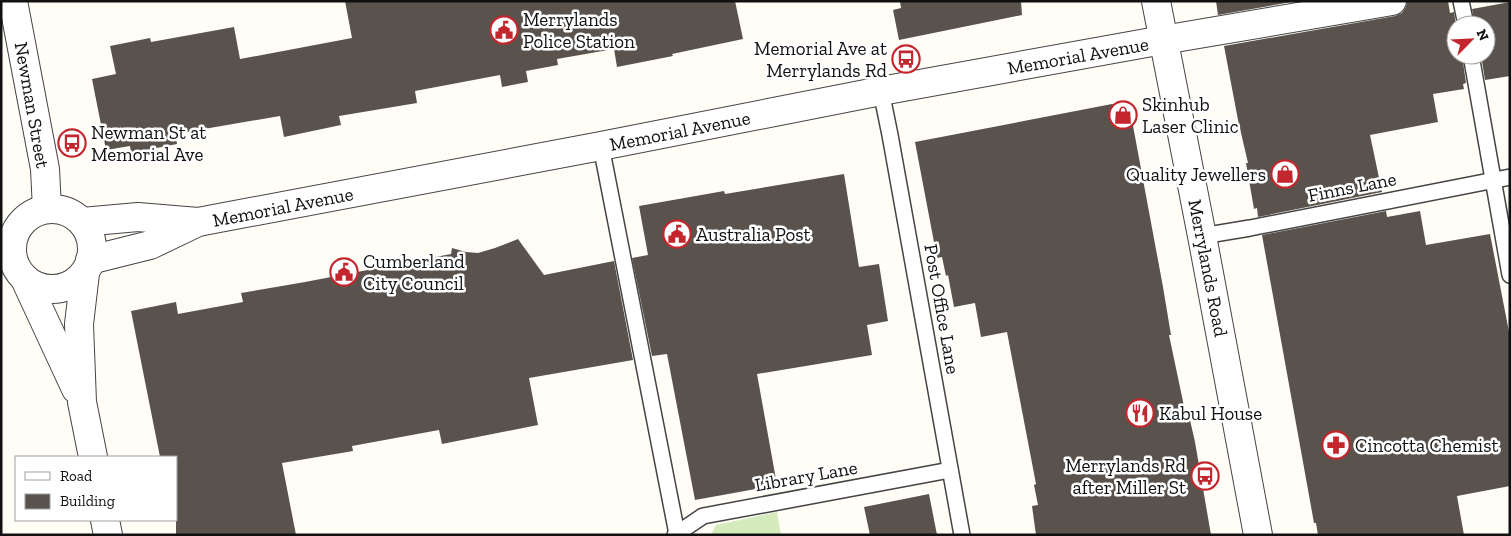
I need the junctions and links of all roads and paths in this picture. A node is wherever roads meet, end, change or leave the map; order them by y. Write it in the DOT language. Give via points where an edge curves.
graph roads {
  1 [pos="13,1"];
  2 [pos="1156,1"];
  3 [pos="1392,1"];
  4 [pos="1461,1"];
  5 [pos="1464,15"];
  6 [pos="1163,40"];
  7 [pos="1473,65"];
  8 [pos="881,91"];
  9 [pos="601,146"];
  10 [pos="1510,177"];
  11 [pos="1493,180"];
  12 [pos="47,209"];
  13 [pos="82,222"];
  14 [pos="198,222"];
  15 [pos="1202,236"];
  16 [pos="13,265"];
  17 [pos="87,266"];
  18 [pos="1510,276"];
  19 [pos="82,402"];
  20 [pos="93,456"];
  21 [pos="950,470"];
  22 [pos="105,521"];
  23 [pos="676,534"];
  24 [pos="108,535"];
  25 [pos="962,535"];
  26 [pos="1258,535"];
  1 -- 12 [label="street, Newman Street" via="45,169"];
  2 -- 6 [label="street, Merrylands Road"];
  3 -- 6 [label="street, Memorial Avenue"];
  4 -- 5 [label="lane"];
  6 -- 8 [label="street, Memorial Avenue"];
  6 -- 15 [label="street, Merrylands Road"];
  7 -- 11 [label="lane"];
  8 -- 9 [label="street, Memorial Avenue"];
  8 -- 21 [label="lane, Post Office Lane"];
  9 -- 14 [label="street, Memorial Avenue"];
  9 -- 23 [label="lane"];
  10 -- 11 [label="lane, Finns Lane"];
  11 -- 15 [label="lane, Finns Lane"];
  11 -- 18 [label="lane"];
  12 -- 13 [label="street" via="60,209"];
  12 -- 16 [label="street" via="34,212 15,231 11,243"];
  13 -- 14 [label="street, Memorial Avenue" via="138,216"];
  13 -- 17 [label="street" via="92,246"];
  14 -- 17 [label="street, Memorial Avenue" via="150,245"];
  15 -- 26 [label="street, Merrylands Road"];
  16 -- 17 [label="street" via="36,286 49,289 62,288 74,282"];
  16 -- 19 [label="street"];
  17 -- 19 [label="street" via="79,324"];
  19 -- 20 [label="street"];
  21 -- 23 [label="lane, Library Lane" via="703,516"];
  21 -- 25 [label="lane, Post Office Lane"];
  22 -- 24 [label="street"];
}
